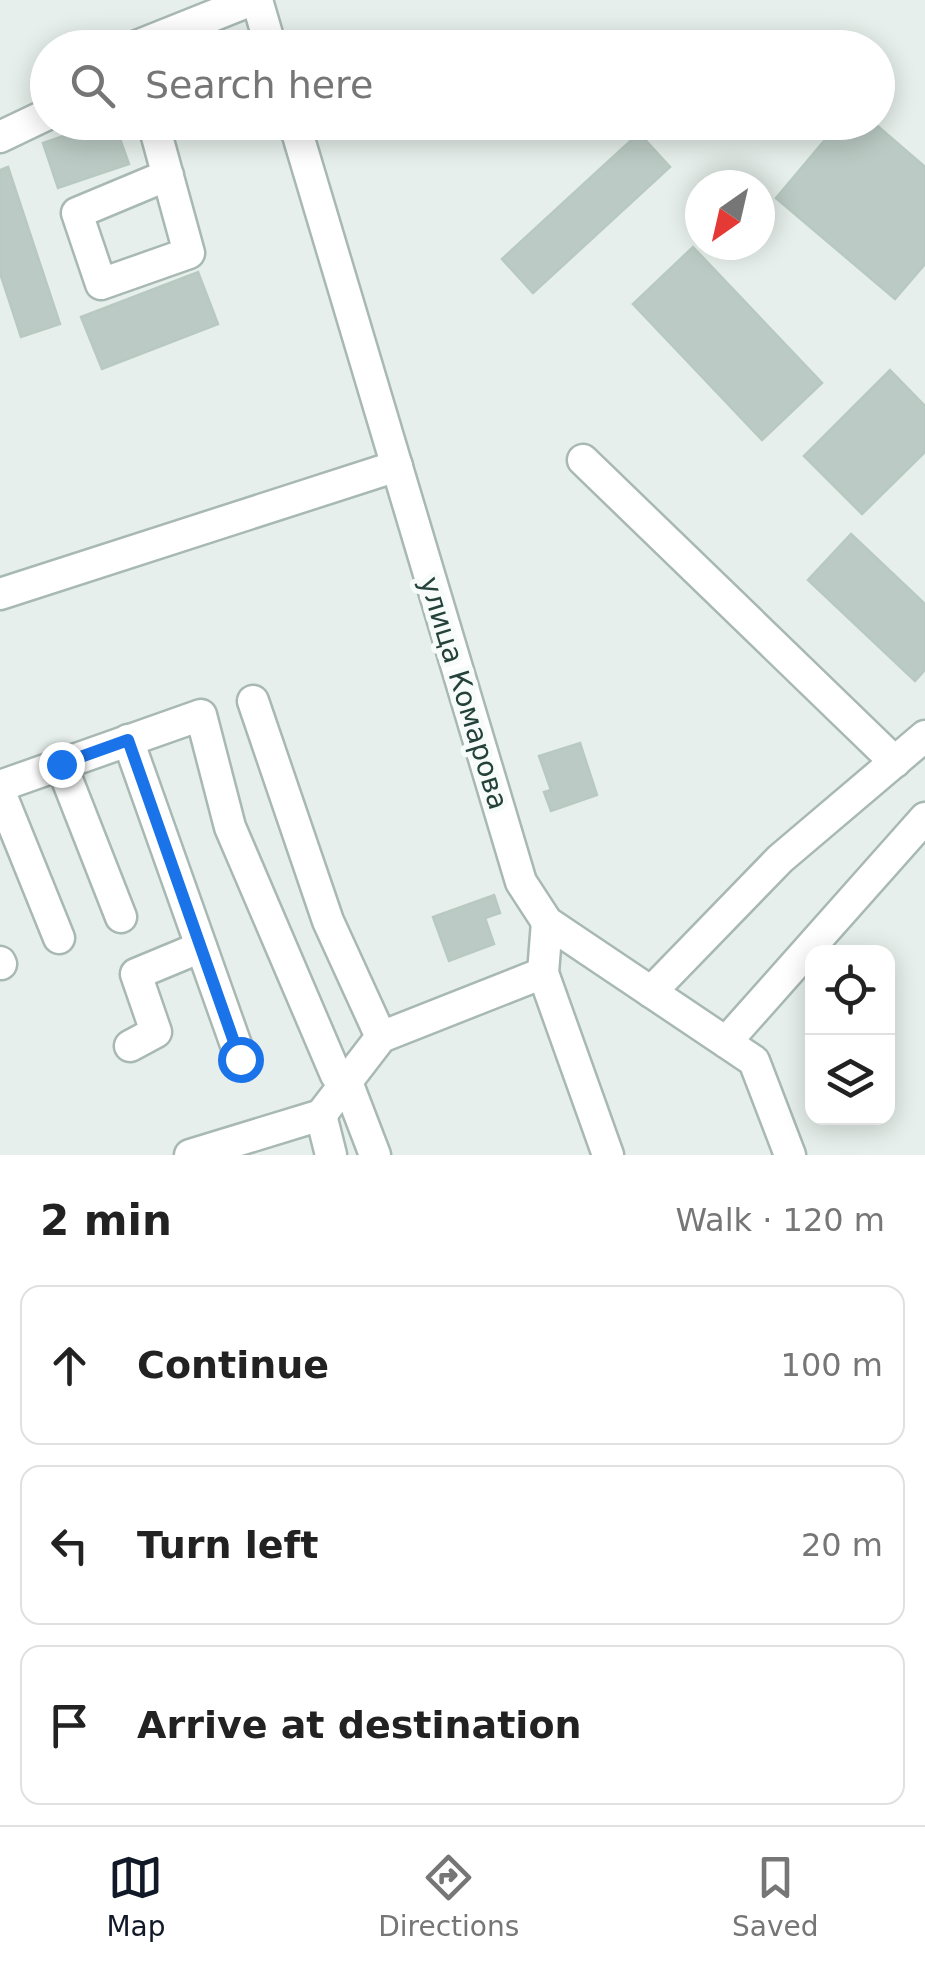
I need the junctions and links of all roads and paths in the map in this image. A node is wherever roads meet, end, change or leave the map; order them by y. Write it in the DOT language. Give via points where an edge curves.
graph roads {
  1 [pos="255,0"];
  2 [pos="178,30"];
  3 [pos="266,30"];
  4 [pos="30,123"];
  5 [pos="0,137"];
  6 [pos="158,140"];
  7 [pos="299,140"];
  8 [pos="168,176"];
  9 [pos="583,460"];
  10 [pos="397,466"];
  11 [pos="0,594"];
  12 [pos="253,701"];
  13 [pos="925,736"];
  14 [pos="128,740"];
  15 [pos="895,762"];
  16 [pos="61,764"];
  17 [pos="0,789"];
  18 [pos="925,818"];
  19 [pos="121,916"];
  20 [pos="547,922"];
  21 [pos="59,938"];
  22 [pos="201,947"];
  23 [pos="543,973"];
  24 [pos="651,992"];
  25 [pos="381,1037"];
  26 [pos="726,1042"];
  27 [pos="130,1046"];
  28 [pos="240,1059"];
  29 [pos="346,1082"];
  30 [pos="321,1115"];
  31 [pos="190,1155"];
  32 [pos="332,1155"];
  33 [pos="375,1155"];
  34 [pos="608,1155"];
  35 [pos="790,1155"];
  1 -- 2 [label="street"];
  1 -- 3 [label="street"];
  4 -- 5 [label="street"];
  6 -- 8 [label="street"];
  7 -- 10 [label="street, улица Комарова"];
  9 -- 15 [label="street"];
  10 -- 11 [label="street"];
  10 -- 20 [label="street, улица Комарова" via="521,882"];
  12 -- 25 [label="street" via="328,920"];
  13 -- 15 [label="street"];
  14 -- 16 [label="street"];
  14 -- 22 [label="street"];
  14 -- 29 [label="street" via="201,715 230,827 336,1076"];
  15 -- 24 [label="street" via="780,858"];
  16 -- 17 [label="street"];
  16 -- 19 [label="street"];
  17 -- 21 [label="street"];
  18 -- 26 [label="street"];
  20 -- 23 [label="street"];
  20 -- 24 [label="street, улица Комарова"];
  22 -- 27 [label="street" via="136,974 156,1032"];
  22 -- 28 [label="street"];
  23 -- 25 [label="street"];
  23 -- 34 [label="street"];
  24 -- 26 [label="street, улица Комарова"];
  25 -- 29 [label="street"];
  26 -- 35 [label="street, улица Комарова" via="754,1061"];
  29 -- 30 [label="street"];
  29 -- 33 [label="street"];
  30 -- 31 [label="street"];
  30 -- 32 [label="street"];
}
